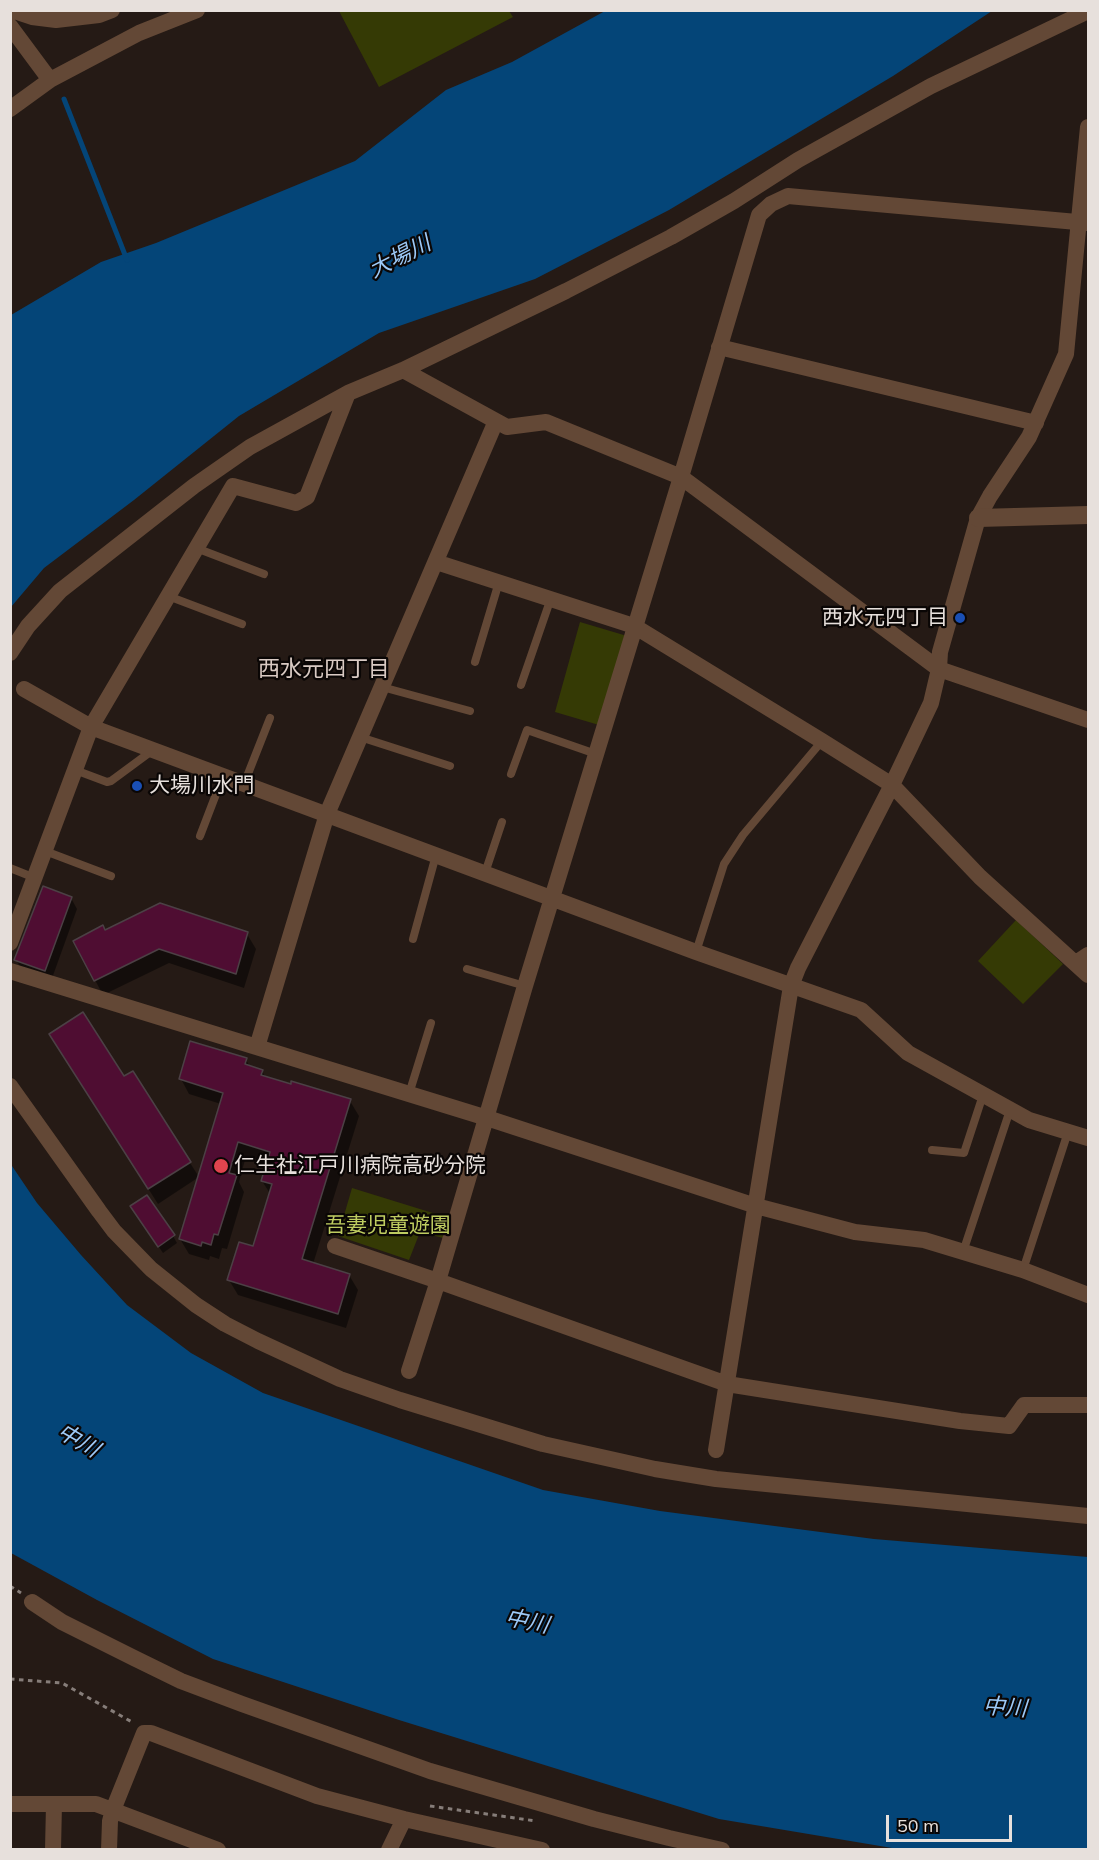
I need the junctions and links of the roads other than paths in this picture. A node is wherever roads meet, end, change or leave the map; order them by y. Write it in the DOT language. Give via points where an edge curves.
graph roads {
  1 [pos="11,10"];
  2 [pos="112,10"];
  3 [pos="165,10"];
  4 [pos="197,10"];
  5 [pos="1089,11"];
  6 [pos="10,26"];
  7 [pos="140,33"];
  8 [pos="50,80"];
  9 [pos="10,109"];
  10 [pos="1089,127"];
  11 [pos="1084,223"];
  12 [pos="719,347"];
  13 [pos="403,370"];
  14 [pos="348,393"];
  15 [pos="496,421"];
  16 [pos="1036,423"];
  17 [pos="681,477"];
  18 [pos="1089,515"];
  19 [pos="978,518"];
  20 [pos="196,548"];
  21 [pos="435,562"];
  22 [pos="264,574"];
  23 [pos="499,582"];
  24 [pos="168,596"];
  25 [pos="551,598"];
  26 [pos="242,624"];
  27 [pos="634,626"];
  28 [pos="10,653"];
  29 [pos="475,663"];
  30 [pos="939,669"];
  31 [pos="521,686"];
  32 [pos="382,687"];
  33 [pos="24,689"];
  34 [pos="470,711"];
  35 [pos="270,718"];
  36 [pos="1089,720"];
  37 [pos="91,727"];
  38 [pos="360,737"];
  39 [pos="822,741"];
  40 [pos="153,750"];
  41 [pos="597,754"];
  42 [pos="450,766"];
  43 [pos="75,770"];
  44 [pos="511,774"];
  45 [pos="223,776"];
  46 [pos="244,784"];
  47 [pos="892,785"];
  48 [pos="327,814"];
  49 [pos="502,822"];
  50 [pos="200,836"];
  51 [pos="45,851"];
  52 [pos="436,855"];
  53 [pos="10,868"];
  54 [pos="485,873"];
  55 [pos="111,876"];
  56 [pos="35,878"];
  57 [pos="553,898"];
  58 [pos="413,939"];
  59 [pos="10,944"];
  60 [pos="696,952"];
  61 [pos="1084,964"];
  62 [pos="467,969"];
  63 [pos="10,971"];
  64 [pos="525,986"];
  65 [pos="791,986"];
  66 [pos="431,1023"];
  67 [pos="257,1047"];
  68 [pos="10,1086"];
  69 [pos="409,1094"];
  70 [pos="983,1095"];
  71 [pos="1010,1110"];
  72 [pos="486,1118"];
  73 [pos="1068,1132"];
  74 [pos="1089,1138"];
  75 [pos="932,1150"];
  76 [pos="756,1206"];
  77 [pos="335,1246"];
  78 [pos="963,1252"];
  79 [pos="1023,1270"];
  80 [pos="438,1281"];
  81 [pos="1089,1295"];
  82 [pos="409,1371"];
  83 [pos="727,1384"];
  84 [pos="1089,1405"];
  85 [pos="716,1450"];
  86 [pos="1088,1514"];
  87 [pos="32,1602"];
  88 [pos="10,1804"];
  89 [pos="54,1804"];
  90 [pos="112,1810"];
  91 [pos="404,1819"];
  92 [pos="497,1844"];
  93 [pos="53,1850"];
  94 [pos="109,1850"];
  95 [pos="218,1850"];
  96 [pos="389,1850"];
  97 [pos="542,1850"];
  98 [pos="722,1850"];
  1 -- 2 [label="street" via="56,20"];
  3 -- 7 [label="street"];
  4 -- 7 [label="street"];
  5 -- 13 [label="street" via="931,86 670,237"];
  6 -- 8 [label="street"];
  7 -- 8 [label="street"];
  8 -- 9 [label="street"];
  10 -- 11 [label="street"];
  11 -- 12 [label="street" via="788,196 759,215"];
  11 -- 16 [label="street" via="1066,354"];
  12 -- 16 [label="street"];
  12 -- 17 [label="street"];
  13 -- 14 [label="street"];
  13 -- 15 [label="street"];
  14 -- 20 [label="street" via="307,497 296,503 233,486"];
  14 -- 28 [label="street" via="250,447 194,486 60,591 27,626"];
  15 -- 17 [label="street" via="507,427 546,422"];
  15 -- 21 [label="street"];
  16 -- 19 [label="street"];
  17 -- 27 [label="street"];
  17 -- 30 [label="street"];
  18 -- 19 [label="street"];
  19 -- 30 [label="street" via="940,652"];
  20 -- 22 [label="lane"];
  20 -- 24 [label="street"];
  21 -- 23 [label="street"];
  21 -- 32 [label="street"];
  23 -- 25 [label="street"];
  23 -- 29 [label="lane"];
  24 -- 26 [label="lane"];
  24 -- 37 [label="street"];
  25 -- 27 [label="street"];
  25 -- 31 [label="lane"];
  27 -- 39 [label="street"];
  27 -- 41 [label="street"];
  30 -- 36 [label="street"];
  30 -- 47 [label="street" via="931,703"];
  32 -- 34 [label="lane"];
  32 -- 38 [label="street"];
  33 -- 37 [label="street"];
  35 -- 46 [label="lane"];
  37 -- 40 [label="street"];
  37 -- 43 [label="street"];
  38 -- 42 [label="lane"];
  38 -- 48 [label="street"];
  39 -- 47 [label="street"];
  39 -- 60 [label="lane" via="743,835 724,864"];
  40 -- 43 [label="lane" via="111,781"];
  40 -- 45 [label="street"];
  41 -- 44 [label="lane" via="527,730"];
  41 -- 57 [label="street"];
  43 -- 51 [label="street"];
  45 -- 46 [label="street"];
  45 -- 50 [label="lane"];
  46 -- 48 [label="street"];
  47 -- 61 [label="street" via="980,877"];
  47 -- 65 [label="street"];
  48 -- 52 [label="street"];
  48 -- 67 [label="street"];
  49 -- 54 [label="lane"];
  51 -- 55 [label="lane"];
  51 -- 56 [label="street"];
  52 -- 54 [label="street"];
  52 -- 58 [label="lane"];
  53 -- 56 [label="lane"];
  54 -- 57 [label="street"];
  56 -- 59 [label="street"];
  57 -- 60 [label="street"];
  57 -- 64 [label="street"];
  60 -- 65 [label="street"];
  62 -- 64 [label="lane"];
  63 -- 67 [label="street"];
  64 -- 72 [label="street"];
  65 -- 70 [label="street" via="861,1010 908,1053"];
  65 -- 76 [label="street"];
  66 -- 69 [label="lane"];
  67 -- 69 [label="street"];
  68 -- 86 [label="street" via="114,1231 151,1269 225,1324 340,1379 543,1444 655,1469 716,1479"];
  69 -- 72 [label="street"];
  70 -- 71 [label="street"];
  70 -- 75 [label="lane" via="964,1153"];
  71 -- 73 [label="street"];
  71 -- 78 [label="lane"];
  72 -- 76 [label="street"];
  72 -- 80 [label="street"];
  73 -- 74 [label="street"];
  73 -- 79 [label="lane"];
  76 -- 78 [label="street" via="855,1232 924,1240"];
  76 -- 83 [label="street"];
  77 -- 80 [label="street"];
  78 -- 79 [label="street"];
  79 -- 81 [label="street"];
  80 -- 82 [label="street"];
  80 -- 83 [label="street"];
  83 -- 84 [label="street" via="1009,1426 1023,1405"];
  83 -- 85 [label="street"];
  87 -- 98 [label="street" via="62,1622 181,1681 242,1704 441,1774 594,1819"];
  88 -- 89 [label="street"];
  89 -- 90 [label="street" via="96,1804"];
  89 -- 93 [label="street"];
  90 -- 91 [label="street" via="144,1733 151,1733 317,1796"];
  90 -- 94 [label="street"];
  90 -- 95 [label="street"];
  91 -- 92 [label="street"];
  91 -- 96 [label="street"];
  92 -- 97 [label="street"];
}
